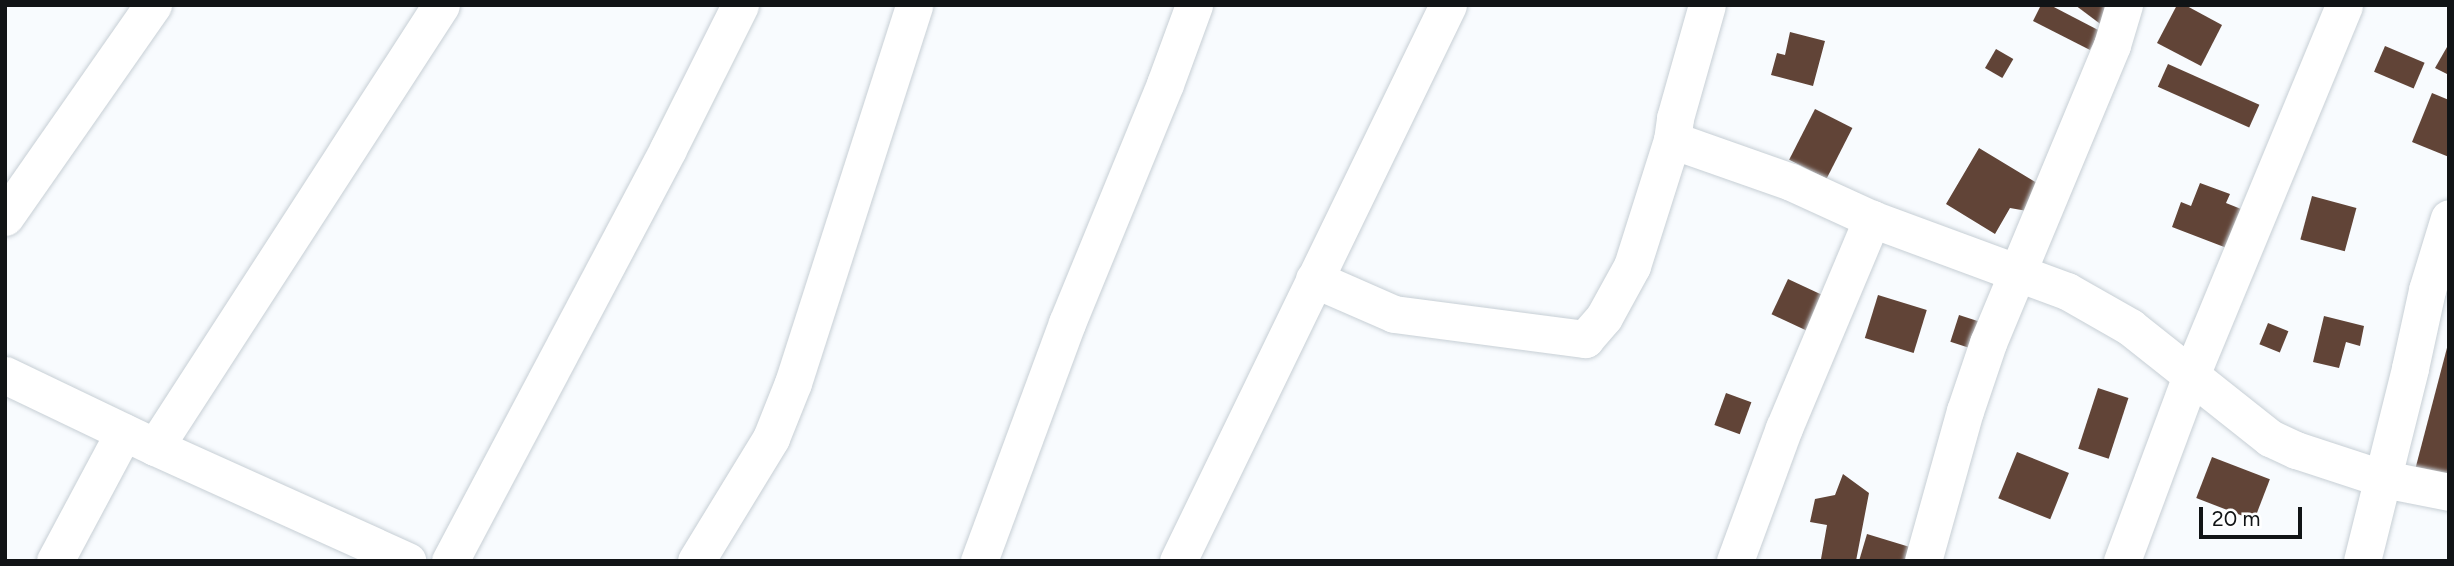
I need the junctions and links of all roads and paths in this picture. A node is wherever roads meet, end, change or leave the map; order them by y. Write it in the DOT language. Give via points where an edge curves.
graph roads {
  1 [pos="153,5"];
  2 [pos="441,5"];
  3 [pos="740,5"];
  4 [pos="914,5"];
  5 [pos="1194,5"];
  6 [pos="1448,5"];
  7 [pos="1707,5"];
  8 [pos="2124,5"];
  9 [pos="2344,5"];
  10 [pos="1672,140"];
  11 [pos="5,217"];
  12 [pos="2449,218"];
  13 [pos="1872,219"];
  14 [pos="2020,272"];
  15 [pos="1314,279"];
  16 [pos="5,375"];
  17 [pos="2191,375"];
  18 [pos="140,440"];
  19 [pos="2384,479"];
  20 [pos="2449,492"];
  21 [pos="55,561"];
  22 [pos="408,561"];
  23 [pos="450,561"];
  24 [pos="696,561"];
  25 [pos="979,561"];
  26 [pos="1178,561"];
  27 [pos="1735,561"];
  28 [pos="1923,561"];
  29 [pos="2122,561"];
  30 [pos="2362,561"];
  1 -- 11 [label="street"];
  2 -- 18 [label="street"];
  3 -- 23 [label="street"];
  4 -- 24 [label="street" via="793,383 771,438"];
  5 -- 25 [label="street" via="1067,323"];
  6 -- 15 [label="street"];
  7 -- 10 [label="street"];
  8 -- 14 [label="street"];
  9 -- 17 [label="street"];
  10 -- 13 [label="street" via="1791,182"];
  10 -- 15 [label="street" via="1632,266 1604,317 1585,339 1394,314"];
  12 -- 19 [label="street" via="2427,290"];
  13 -- 14 [label="street"];
  13 -- 27 [label="street" via="1784,428"];
  14 -- 17 [label="street" via="2067,291 2130,327"];
  14 -- 28 [label="street" via="1972,388"];
  15 -- 26 [label="street"];
  16 -- 18 [label="street"];
  17 -- 19 [label="street" via="2270,438"];
  17 -- 29 [label="street"];
  18 -- 21 [label="street"];
  18 -- 22 [label="street"];
  19 -- 20 [label="street"];
  19 -- 30 [label="street"];
}
